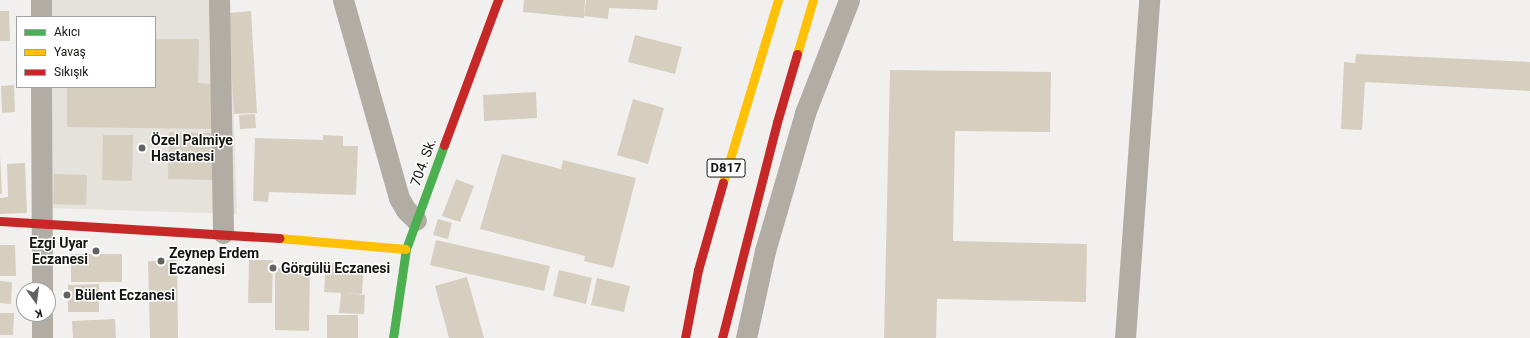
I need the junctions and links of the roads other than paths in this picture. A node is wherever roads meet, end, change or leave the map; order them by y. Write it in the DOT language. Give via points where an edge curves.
graph roads {
  1 [pos="41,0"];
  2 [pos="219,0"];
  3 [pos="343,0"];
  4 [pos="498,0"];
  5 [pos="778,0"];
  6 [pos="813,0"];
  7 [pos="850,0"];
  8 [pos="1149,0"];
  9 [pos="41,16"];
  10 [pos="41,88"];
  11 [pos="416,220"];
  12 [pos="0,222"];
  13 [pos="43,222"];
  14 [pos="223,233"];
  15 [pos="406,249"];
  16 [pos="42,282"];
  17 [pos="42,322"];
  18 [pos="42,338"];
  19 [pos="393,338"];
  20 [pos="685,338"];
  21 [pos="722,338"];
  22 [pos="746,338"];
  23 [pos="1125,338"];
  1 -- 9 [label="street"];
  2 -- 14 [label="street"];
  3 -- 11 [label="street" via="399,198"];
  4 -- 11 [label="main road, 704. Sk."];
  5 -- 20 [label="main road, D817" via="742,114 698,270"];
  6 -- 21 [label="main road, D817" via="777,122"];
  7 -- 22 [label="street" via="805,113 765,251"];
  8 -- 23 [label="street"];
  10 -- 13 [label="street"];
  11 -- 15 [label="main road, 704. Sk."];
  12 -- 13 [label="main road"];
  13 -- 14 [label="main road"];
  13 -- 16 [label="street"];
  14 -- 15 [label="main road"];
  15 -- 19 [label="main road, 704. Sk."];
  17 -- 18 [label="street"];
}
